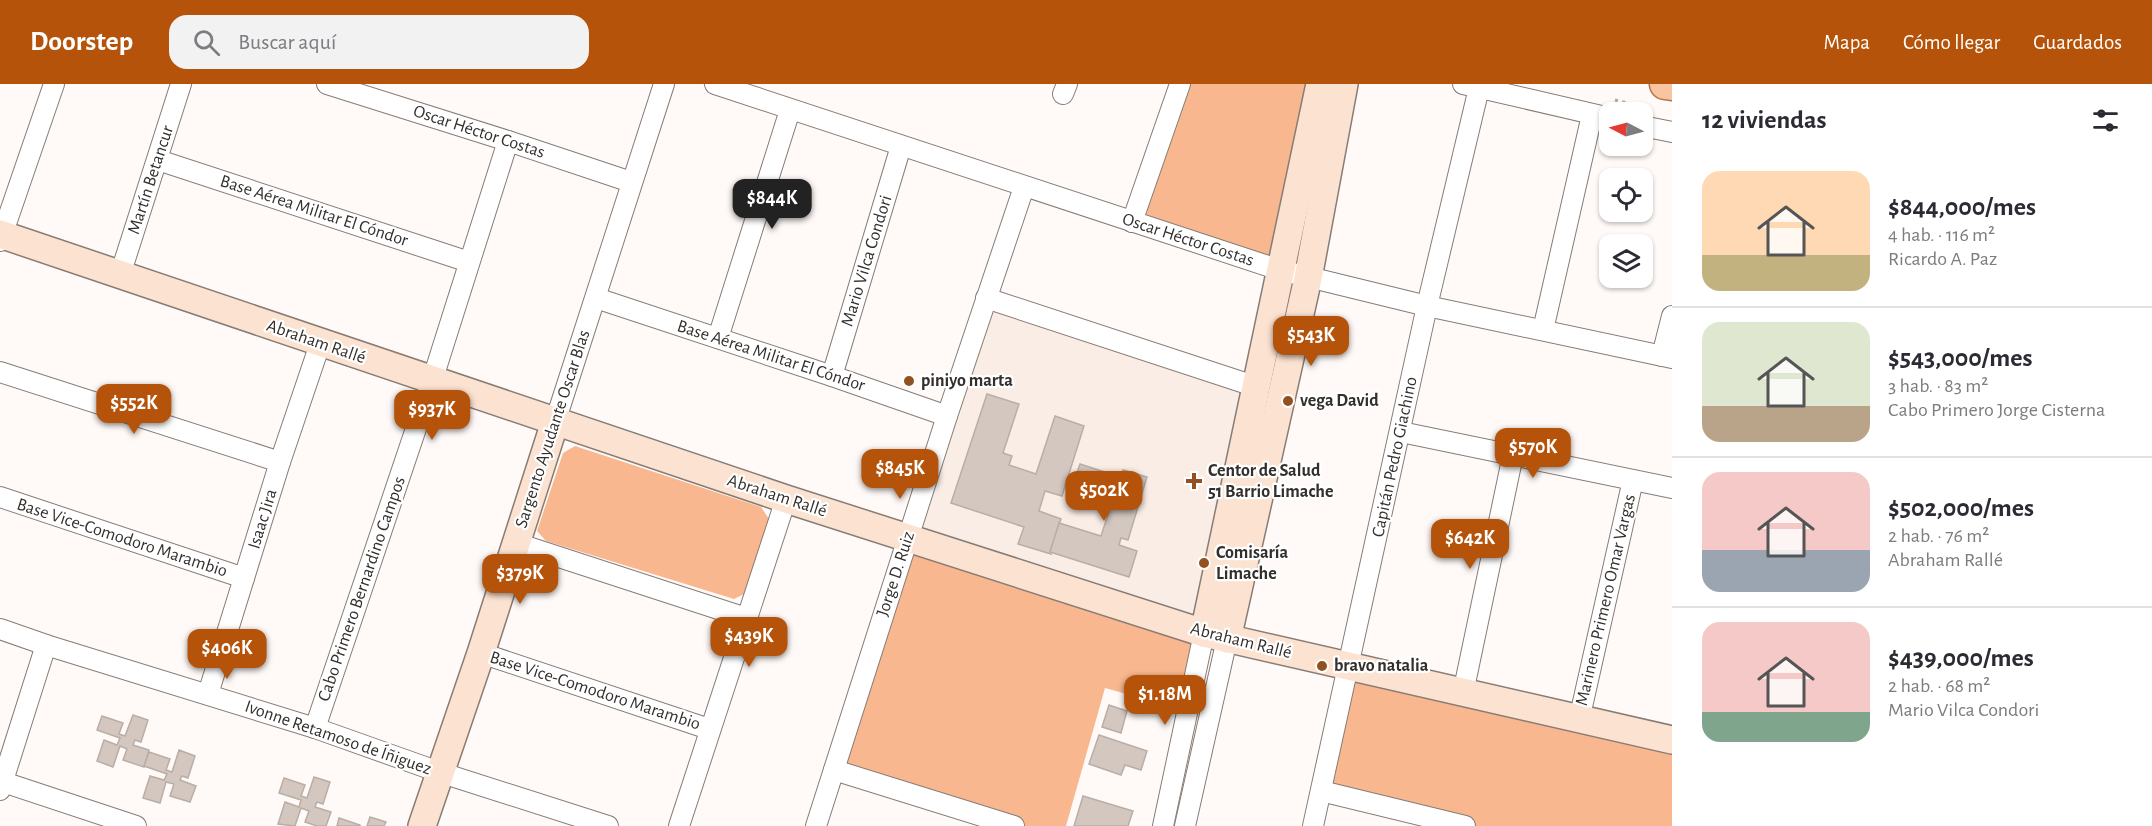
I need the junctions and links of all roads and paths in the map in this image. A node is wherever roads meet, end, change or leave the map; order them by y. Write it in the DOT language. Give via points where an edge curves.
graph roads {
  1 [pos="54,84"];
  2 [pos="181,84"];
  3 [pos="327,84"];
  4 [pos="664,84"];
  5 [pos="715,84"];
  6 [pos="1180,84"];
  7 [pos="1320,84"];
  8 [pos="1344,84"];
  9 [pos="1665,84"];
  10 [pos="1471,86"];
  11 [pos="1672,86"];
  12 [pos="790,110"];
  13 [pos="1599,117"];
  14 [pos="1599,124"];
  15 [pos="1653,128"];
  16 [pos="1672,132"];
  17 [pos="508,141"];
  18 [pos="902,146"];
  19 [pos="158,160"];
  20 [pos="631,182"];
  21 [pos="1024,187"];
  22 [pos="1132,222"];
  23 [pos="1,237"];
  24 [pos="469,262"];
  25 [pos="1282,270"];
  26 [pos="120,275"];
  27 [pos="1308,278"];
  28 [pos="596,298"];
  29 [pos="986,298"];
  30 [pos="1427,306"];
  31 [pos="1672,316"];
  32 [pos="1543,330"];
  33 [pos="718,338"];
  34 [pos="320,344"];
  35 [pos="1667,357"];
  36 [pos="0,372"];
  37 [pos="832,376"];
  38 [pos="432,381"];
  39 [pos="1257,387"];
  40 [pos="947,416"];
  41 [pos="555,422"];
  42 [pos="1401,432"];
  43 [pos="1513,455"];
  44 [pos="280,462"];
  45 [pos="1633,480"];
  46 [pos="1672,488"];
  47 [pos="0,497"];
  48 [pos="786,500"];
  49 [pos="908,537"];
  50 [pos="516,543"];
  51 [pos="244,578"];
  52 [pos="746,618"];
  53 [pos="0,629"];
  54 [pos="1216,636"];
  55 [pos="46,645"];
  56 [pos="481,653"];
  57 [pos="1348,668"];
  58 [pos="1463,693"];
  59 [pos="208,694"];
  60 [pos="1579,720"];
  61 [pos="315,728"];
  62 [pos="710,729"];
  63 [pos="1672,740"];
  64 [pos="834,770"];
  65 [pos="439,772"];
  66 [pos="1,784"];
  67 [pos="1321,791"];
  68 [pos="1432,822"];
  69 [pos="136,826"];
  70 [pos="422,826"];
  71 [pos="608,826"];
  72 [pos="679,826"];
  73 [pos="816,826"];
  74 [pos="1014,826"];
  75 [pos="1163,826"];
  76 [pos="1185,826"];
  77 [pos="1313,826"];
  78 [pos="1465,826"];
  1 -- 23 [label="street"];
  2 -- 19 [label="street, Martín Betancur"];
  3 -- 17 [label="street, Oscar Héctor Costas"];
  4 -- 20 [label="street, Sargento Ayudante Oscar Blas"];
  5 -- 12 [label="street, Oscar Héctor Costas"];
  6 -- 22 [label="street"];
  7 -- 25 [label="street"];
  8 -- 27 [label="street"];
  9 -- 11 [label="main road"];
  10 -- 13 [label="street"];
  10 -- 30 [label="street, Capitán Pedro Giachino"];
  12 -- 18 [label="street, Oscar Héctor Costas"];
  12 -- 33 [label="street"];
  14 -- 32 [label="street"];
  15 -- 16 [label="street"];
  17 -- 20 [label="street, Oscar Héctor Costas"];
  17 -- 24 [label="street, Cabo Primero Bernardino Campos"];
  18 -- 21 [label="street, Oscar Héctor Costas"];
  18 -- 37 [label="street, Mario Vilca Condori"];
  19 -- 24 [label="street, Base Aérea Militar El Cóndor"];
  19 -- 26 [label="street, Martín Betancur"];
  20 -- 28 [label="street, Sargento Ayudante Oscar Blas"];
  21 -- 22 [label="street, Oscar Héctor Costas"];
  21 -- 29 [label="street, Jorge D. Ruiz"];
  22 -- 25 [label="street, Oscar Héctor Costas"];
  23 -- 26 [label="street, Abraham Rallé"];
  24 -- 38 [label="street, Cabo Primero Bernardino Campos"];
  25 -- 27 [label="street, Oscar Héctor Costas"];
  25 -- 39 [label="street"];
  26 -- 34 [label="street, Abraham Rallé"];
  27 -- 30 [label="street, Oscar Héctor Costas"];
  27 -- 54 [label="street"];
  28 -- 33 [label="street, Base Aérea Militar El Cóndor"];
  28 -- 41 [label="street, Sargento Ayudante Oscar Blas"];
  29 -- 39 [label="street"];
  29 -- 40 [label="street, Jorge D. Ruiz"];
  30 -- 32 [label="street, Oscar Héctor Costas"];
  30 -- 42 [label="street, Capitán Pedro Giachino"];
  31 -- 35 [label="street"];
  32 -- 35 [label="street, Oscar Héctor Costas"];
  33 -- 37 [label="street, Base Aérea Militar El Cóndor"];
  34 -- 38 [label="street, Abraham Rallé"];
  34 -- 44 [label="street, Isaac Jira"];
  36 -- 44 [label="street"];
  37 -- 40 [label="street, Base Aérea Militar El Cóndor"];
  38 -- 41 [label="street, Abraham Rallé"];
  38 -- 61 [label="street, Cabo Primero Bernardino Campos"];
  39 -- 54 [label="street"];
  40 -- 49 [label="street, Jorge D. Ruiz"];
  41 -- 48 [label="street, Abraham Rallé"];
  41 -- 50 [label="street, Sargento Ayudante Oscar Blas"];
  42 -- 43 [label="street"];
  42 -- 57 [label="street, Capitán Pedro Giachino"];
  43 -- 45 [label="street"];
  43 -- 58 [label="street"];
  44 -- 51 [label="street, Isaac Jira"];
  45 -- 46 [label="street"];
  45 -- 60 [label="street, Marinero Primero Omar Vargas"];
  47 -- 51 [label="street, Base Vice-Comodoro Marambio"];
  48 -- 49 [label="street, Abraham Rallé"];
  48 -- 52 [label="street"];
  49 -- 54 [label="street, Abraham Rallé"];
  49 -- 64 [label="street, Jorge D. Ruiz"];
  50 -- 52 [label="street"];
  50 -- 56 [label="street, Sargento Ayudante Oscar Blas"];
  51 -- 59 [label="street, Isaac Jira"];
  52 -- 62 [label="street"];
  53 -- 55 [label="street, Ivonne Retamoso de Íñiguez"];
  54 -- 57 [label="street, Abraham Rallé"];
  54 -- 75 [label="street"];
  54 -- 76 [label="street"];
  55 -- 59 [label="street, Ivonne Retamoso de Íñiguez"];
  55 -- 66 [label="street"];
  56 -- 62 [label="street, Base Vice-Comodoro Marambio"];
  56 -- 65 [label="street, Sargento Ayudante Oscar Blas"];
  57 -- 58 [label="street, Abraham Rallé"];
  57 -- 67 [label="street, Capitán Pedro Giachino"];
  58 -- 60 [label="street, Abraham Rallé"];
  59 -- 61 [label="street, Ivonne Retamoso de Íñiguez"];
  60 -- 63 [label="street, Abraham Rallé"];
  61 -- 65 [label="street, Ivonne Retamoso de Íñiguez"];
  62 -- 72 [label="street"];
  64 -- 73 [label="street, Jorge D. Ruiz"];
  64 -- 74 [label="street"];
  65 -- 70 [label="street, Sargento Ayudante Oscar Blas"];
  65 -- 71 [label="street, Ivonne Retamoso de Íñiguez"];
  66 -- 69 [label="street"];
  67 -- 68 [label="street"];
  67 -- 77 [label="street, Capitán Pedro Giachino"];
  68 -- 78 [label="street"];
}
